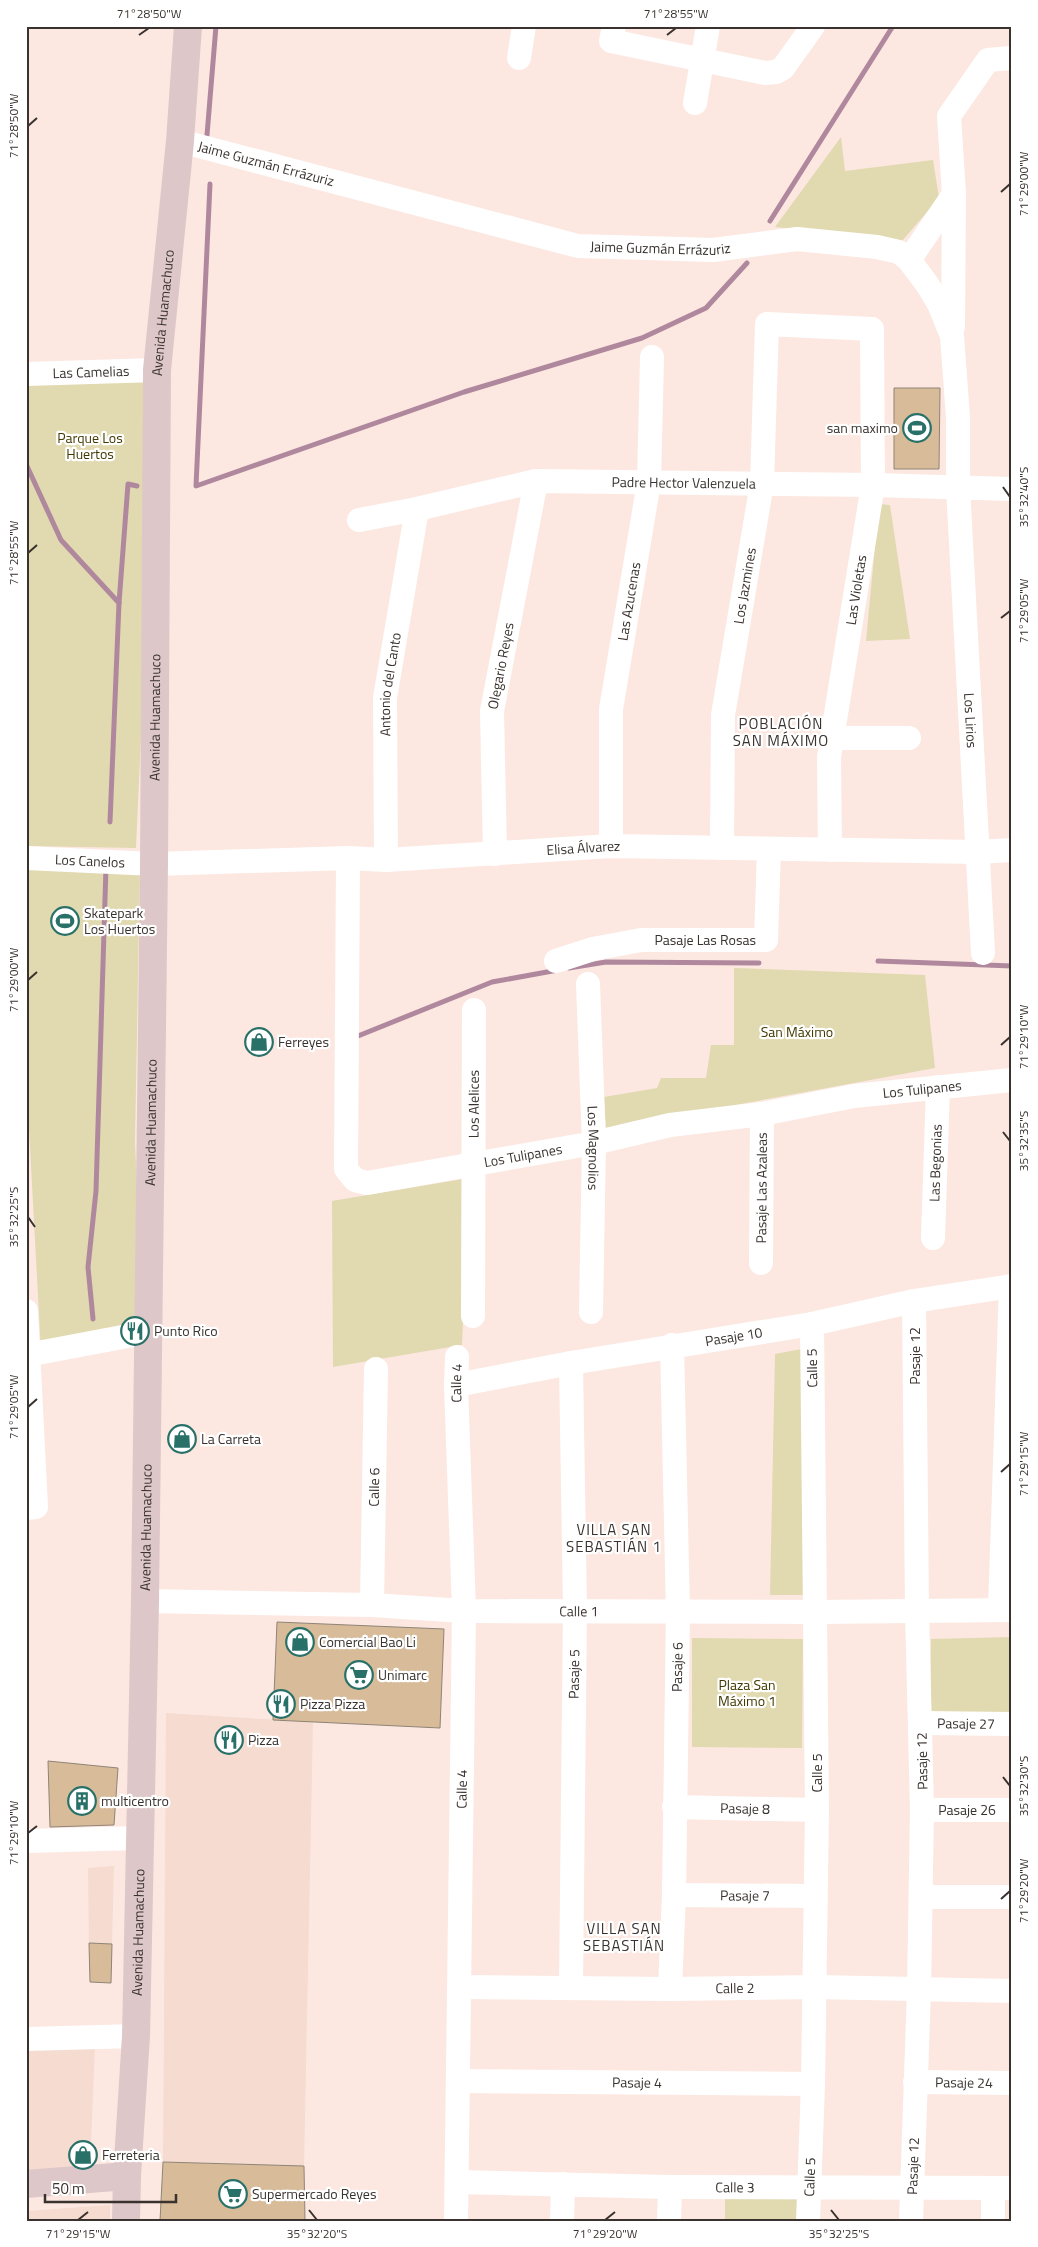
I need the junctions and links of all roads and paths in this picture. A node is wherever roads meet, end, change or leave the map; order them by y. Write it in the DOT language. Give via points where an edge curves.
graph roads {
  1 [pos="188,26"];
  2 [pos="524,26"];
  3 [pos="708,26"];
  4 [pos="813,26"];
  5 [pos="612,34"];
  6 [pos="518,58"];
  7 [pos="1012,58"];
  8 [pos="702,59"];
  9 [pos="695,103"];
  10 [pos="180,141"];
  11 [pos="954,194"];
  12 [pos="909,260"];
  13 [pos="767,324"];
  14 [pos="952,336"];
  15 [pos="652,357"];
  16 [pos="157,370"];
  17 [pos="26,374"];
  18 [pos="536,481"];
  19 [pos="649,482"];
  20 [pos="762,483"];
  21 [pos="872,485"];
  22 [pos="958,488"];
  23 [pos="1012,489"];
  24 [pos="418,509"];
  25 [pos="359,520"];
  26 [pos="832,738"];
  27 [pos="908,738"];
  28 [pos="611,846"];
  29 [pos="722,848"];
  30 [pos="768,848"];
  31 [pos="830,850"];
  32 [pos="1012,850"];
  33 [pos="977,852"];
  34 [pos="494,854"];
  35 [pos="26,858"];
  36 [pos="348,858"];
  37 [pos="386,860"];
  38 [pos="154,864"];
  39 [pos="983,953"];
  40 [pos="556,961"];
  41 [pos="588,984"];
  42 [pos="474,1010"];
  43 [pos="1012,1080"];
  44 [pos="938,1087"];
  45 [pos="762,1114"];
  46 [pos="594,1142"];
  47 [pos="474,1163"];
  48 [pos="933,1238"];
  49 [pos="761,1263"];
  50 [pos="1011,1286"];
  51 [pos="914,1301"];
  52 [pos="26,1311"];
  53 [pos="591,1312"];
  54 [pos="473,1316"];
  55 [pos="812,1324"];
  56 [pos="148,1332"];
  57 [pos="672,1345"];
  58 [pos="27,1355"];
  59 [pos="457,1357"];
  60 [pos="571,1362"];
  61 [pos="376,1369"];
  62 [pos="456,1386"];
  63 [pos="31,1508"];
  64 [pos="145,1601"];
  65 [pos="372,1605"];
  66 [pos="575,1609"];
  67 [pos="1006,1609"];
  68 [pos="464,1611"];
  69 [pos="917,1611"];
  70 [pos="678,1612"];
  71 [pos="816,1612"];
  72 [pos="921,1723"];
  73 [pos="1012,1724"];
  74 [pos="674,1807"];
  75 [pos="817,1810"];
  76 [pos="922,1810"];
  77 [pos="1012,1810"];
  78 [pos="139,1838"];
  79 [pos="26,1841"];
  80 [pos="674,1895"];
  81 [pos="816,1896"];
  82 [pos="1012,1897"];
  83 [pos="921,1898"];
  84 [pos="571,1986"];
  85 [pos="460,1987"];
  86 [pos="815,1987"];
  87 [pos="670,1989"];
  88 [pos="919,1990"];
  89 [pos="1012,1991"];
  90 [pos="136,2036"];
  91 [pos="26,2039"];
  92 [pos="459,2081"];
  93 [pos="915,2082"];
  94 [pos="1012,2083"];
  95 [pos="813,2084"];
  96 [pos="127,2176"];
  97 [pos="456,2182"];
  98 [pos="26,2184"];
  99 [pos="563,2184"];
  100 [pos="670,2187"];
  101 [pos="809,2188"];
  102 [pos="1003,2188"];
  103 [pos="910,2189"];
  104 [pos="126,2221"];
  105 [pos="456,2221"];
  106 [pos="562,2221"];
  107 [pos="669,2221"];
  108 [pos="808,2221"];
  109 [pos="910,2221"];
  110 [pos="993,2221"];
  1 -- 10 [label="main road, Avenida Huamachuco"];
  2 -- 6 [label="street"];
  3 -- 8 [label="street"];
  4 -- 8 [label="street" via="783,68 776,72 765,73"];
  5 -- 8 [label="street"];
  7 -- 11 [label="street" via="988,60 949,116"];
  8 -- 9 [label="street"];
  10 -- 12 [label="street, Jaime Guzmán Errázuriz" via="578,246 713,250 796,238 877,247 900,252"];
  10 -- 16 [label="main road, Avenida Huamachuco"];
  11 -- 12 [label="street"];
  11 -- 14 [label="street"];
  12 -- 14 [label="street, Jaime Guzmán Errázuriz" via="939,304"];
  13 -- 20 [label="street, Los Jazmines"];
  13 -- 21 [label="street, Las Violetas" via="872,329"];
  14 -- 22 [label="street, Jaime Guzmán Errázuriz" via="958,417"];
  15 -- 19 [label="street, Las Azucenas"];
  16 -- 17 [label="street, Las Camelias"];
  16 -- 38 [label="main road, Avenida Huamachuco"];
  18 -- 19 [label="street, Padre Hector Valenzuela"];
  18 -- 24 [label="street, Padre Hector Valenzuela"];
  18 -- 34 [label="street, Olegario Reyes" via="492,711"];
  19 -- 20 [label="street, Padre Hector Valenzuela"];
  19 -- 28 [label="street, Las Azucenas" via="611,709"];
  20 -- 21 [label="street, Padre Hector Valenzuela"];
  20 -- 29 [label="street, Los Jazmines" via="723,715"];
  21 -- 22 [label="street, Padre Hector Valenzuela"];
  21 -- 26 [label="street, Las Violetas"];
  22 -- 23 [label="street, Padre Hector Valenzuela"];
  22 -- 33 [label="street, Los Lirios"];
  24 -- 25 [label="street, Padre Hector Valenzuela"];
  24 -- 37 [label="street, Antonio del Canto" via="385,698"];
  26 -- 27 [label="street"];
  26 -- 31 [label="street, Las Violetas" via="829,757"];
  28 -- 29 [label="street, Elisa Álvarez"];
  28 -- 34 [label="street, Elisa Álvarez"];
  29 -- 30 [label="street, Elisa Álvarez"];
  30 -- 31 [label="street, Elisa Álvarez"];
  30 -- 40 [label="street, Pasaje Las Rosas" via="766,940 641,940 594,948"];
  31 -- 33 [label="street, Elisa Álvarez"];
  32 -- 33 [label="street, Elisa Álvarez"];
  33 -- 39 [label="street, Los Lirios"];
  34 -- 37 [label="street, Elisa Álvarez"];
  35 -- 38 [label="street, Los Canelos"];
  36 -- 37 [label="street, Elisa Álvarez"];
  36 -- 38 [label="street, Elisa Álvarez"];
  36 -- 47 [label="street, Los Tulipanes" via="346,1169 355,1180 367,1183"];
  38 -- 56 [label="main road, Avenida Huamachuco"];
  41 -- 46 [label="street, Los Magnolios"];
  42 -- 47 [label="street, Los Alelices"];
  43 -- 44 [label="street, Los Tulipanes"];
  44 -- 45 [label="street, Los Tulipanes" via="854,1096"];
  44 -- 48 [label="street, Las Begonias"];
  45 -- 46 [label="street, Los Tulipanes" via="670,1125"];
  45 -- 49 [label="street, Pasaje Las Azaleas"];
  46 -- 47 [label="street, Los Tulipanes"];
  46 -- 53 [label="street, Los Magnolios"];
  47 -- 54 [label="street, Los Alelices"];
  50 -- 51 [label="street, Pasaje 10"];
  50 -- 67 [label="street"];
  51 -- 55 [label="street, Pasaje 10"];
  51 -- 69 [label="street, Pasaje 12"];
  52 -- 58 [label="street"];
  55 -- 57 [label="street, Pasaje 10"];
  55 -- 71 [label="street, Calle 5"];
  56 -- 58 [label="street"];
  56 -- 64 [label="main road, Avenida Huamachuco"];
  57 -- 60 [label="street, Pasaje 10"];
  57 -- 70 [label="street, Pasaje 6"];
  58 -- 63 [label="street"];
  59 -- 62 [label="street, Calle 4"];
  60 -- 62 [label="street, Pasaje 10"];
  60 -- 66 [label="street, Pasaje 5"];
  61 -- 65 [label="street, Calle 6"];
  62 -- 68 [label="street, Calle 4"];
  64 -- 65 [label="street, Calle 1"];
  64 -- 78 [label="main road, Avenida Huamachuco"];
  65 -- 68 [label="street, Calle 1"];
  66 -- 68 [label="street, Calle 1"];
  66 -- 70 [label="street, Calle 1"];
  66 -- 84 [label="street, Pasaje 5"];
  67 -- 69 [label="street, Calle 1"];
  68 -- 85 [label="street, Calle 4"];
  69 -- 71 [label="street, Calle 1"];
  69 -- 72 [label="street, Pasaje 12"];
  70 -- 71 [label="street, Calle 1"];
  70 -- 74 [label="street, Pasaje 6"];
  71 -- 75 [label="street, Calle 5"];
  72 -- 73 [label="street, Pasaje 27"];
  72 -- 76 [label="street, Pasaje 12"];
  74 -- 75 [label="street, Pasaje 8"];
  74 -- 80 [label="street, Pasaje 6"];
  75 -- 81 [label="street, Calle 5"];
  76 -- 77 [label="street, Pasaje 26"];
  76 -- 83 [label="street, Pasaje 12"];
  78 -- 79 [label="street"];
  78 -- 90 [label="main road, Avenida Huamachuco"];
  80 -- 81 [label="street, Pasaje 7"];
  80 -- 87 [label="street, Pasaje 6"];
  81 -- 86 [label="street, Calle 5"];
  82 -- 83 [label="street"];
  83 -- 88 [label="street, Pasaje 12"];
  84 -- 85 [label="street, Calle 2"];
  84 -- 87 [label="street, Calle 2"];
  85 -- 92 [label="street, Calle 4"];
  86 -- 87 [label="street, Calle 2"];
  86 -- 88 [label="street, Calle 2"];
  86 -- 95 [label="street, Calle 5"];
  88 -- 89 [label="street, Calle 2"];
  88 -- 93 [label="street, Pasaje 12"];
  90 -- 91 [label="street"];
  90 -- 96 [label="main road, Avenida Huamachuco"];
  92 -- 95 [label="street, Pasaje 4"];
  92 -- 97 [label="street, Calle 4"];
  93 -- 94 [label="street, Pasaje 24"];
  93 -- 103 [label="street, Pasaje 12"];
  95 -- 101 [label="street, Calle 5"];
  96 -- 98 [label="main road"];
  96 -- 104 [label="main road, Avenida Huamachuco"];
  97 -- 99 [label="street, Calle 3"];
  97 -- 105 [label="street, Calle 4"];
  99 -- 100 [label="street, Calle 3"];
  99 -- 106 [label="street"];
  100 -- 101 [label="street, Calle 3"];
  100 -- 107 [label="street"];
  101 -- 103 [label="street, Calle 3"];
  101 -- 108 [label="street, Calle 5"];
  102 -- 103 [label="street, Calle 3"];
  102 -- 110 [label="street"];
  103 -- 109 [label="street, Pasaje 12"];
}
